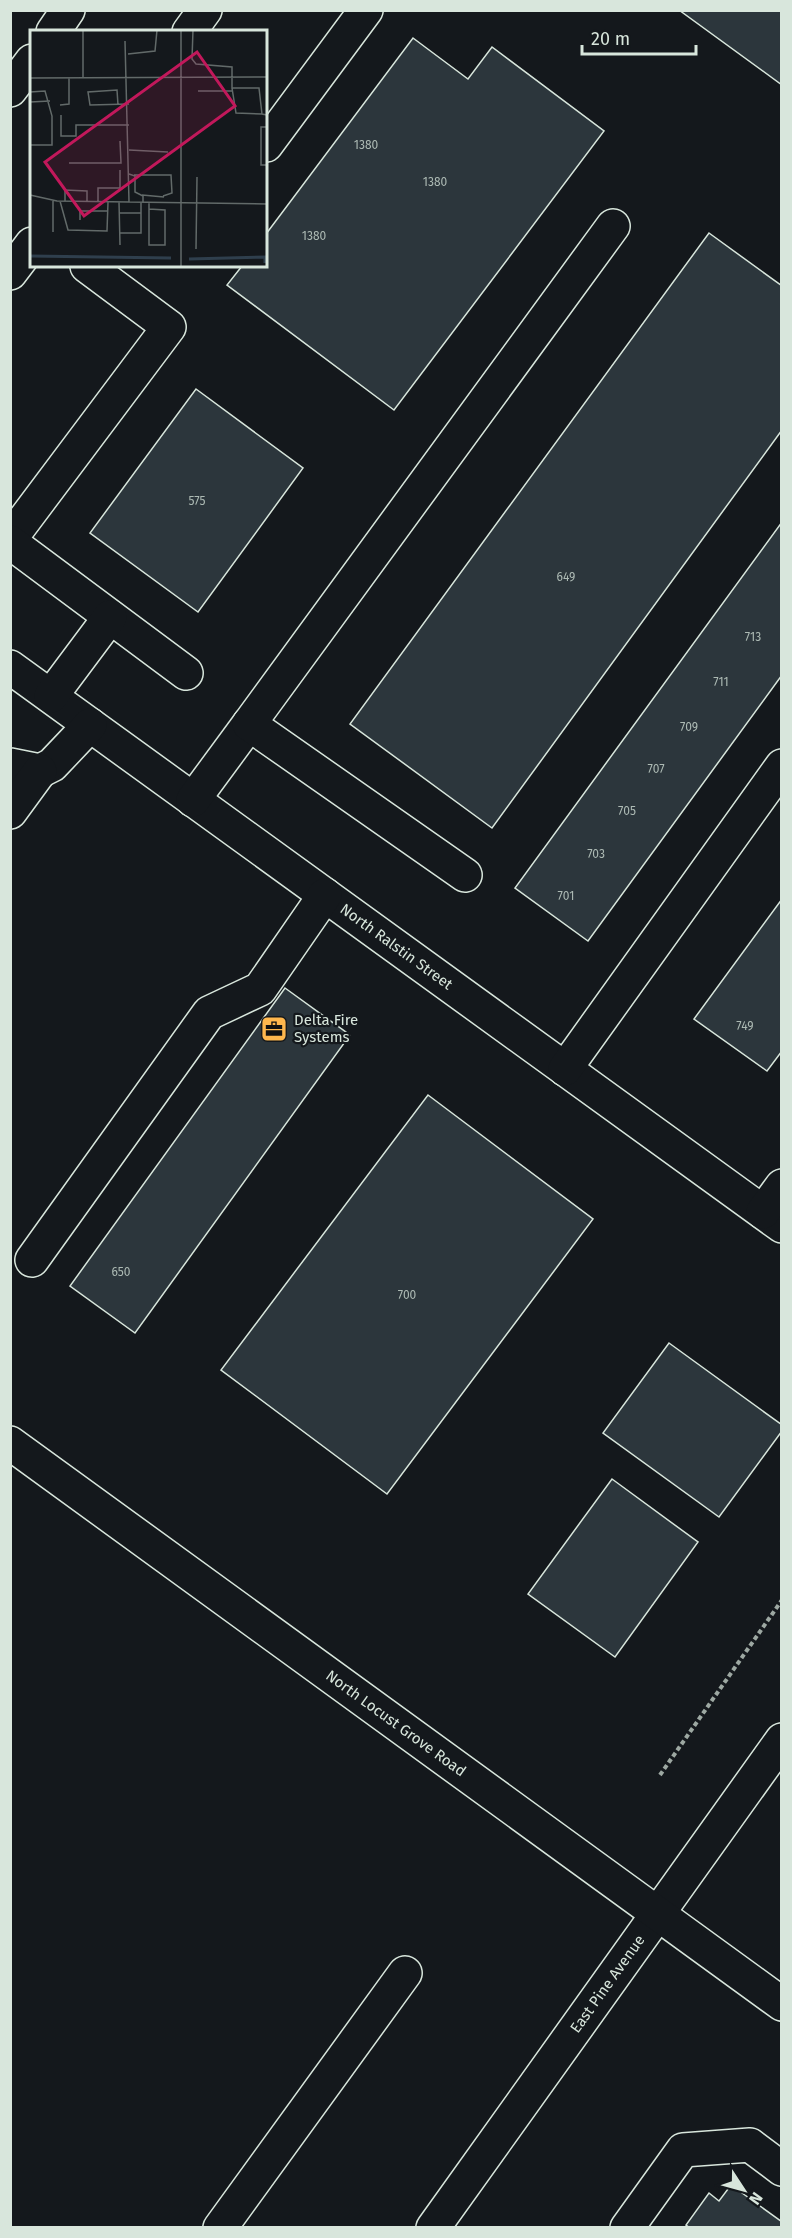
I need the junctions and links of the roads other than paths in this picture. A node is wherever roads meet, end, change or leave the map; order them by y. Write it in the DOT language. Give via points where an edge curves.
graph roads {
  1 [pos="68,10"];
  2 [pos="205,10"];
  3 [pos="366,10"];
  4 [pos="53,30"];
  5 [pos="190,30"];
  6 [pos="30,64"];
  7 [pos="10,90"];
  8 [pos="267,144"];
  9 [pos="613,226"];
  10 [pos="30,247"];
  11 [pos="88,267"];
  12 [pos="10,273"];
  13 [pos="10,541"];
  14 [pos="110,617"];
  15 [pos="10,667"];
  16 [pos="186,673"];
  17 [pos="51,696"];
  18 [pos="249,724"];
  19 [pos="90,725"];
  20 [pos="782,766"];
  21 [pos="25,768"];
  22 [pos="193,800"];
  23 [pos="10,812"];
  24 [pos="465,875"];
  25 [pos="325,895"];
  26 [pos="565,1069"];
  27 [pos="775,1208"];
  28 [pos="32,1260"];
  29 [pos="10,1443"];
  30 [pos="782,1740"];
  31 [pos="657,1915"];
  32 [pos="405,1973"];
  33 [pos="782,2004"];
  34 [pos="782,2169"];
  35 [pos="220,2228"];
  36 [pos="433,2228"];
  37 [pos="627,2228"];
  1 -- 4 [label="street"];
  2 -- 5 [label="street"];
  3 -- 8 [label="street"];
  6 -- 7 [label="street"];
  9 -- 18 [label="street"];
  10 -- 12 [label="street"];
  11 -- 13 [label="street" via="169,327"];
  13 -- 14 [label="street"];
  14 -- 16 [label="street"];
  14 -- 17 [label="street"];
  15 -- 17 [label="street, North Ralstin Street"];
  17 -- 19 [label="street, North Ralstin Street"];
  18 -- 22 [label="street"];
  18 -- 24 [label="street"];
  19 -- 21 [label="street" via="52,765"];
  19 -- 22 [label="street, North Ralstin Street"];
  20 -- 26 [label="street"];
  21 -- 23 [label="street"];
  22 -- 25 [label="street, North Ralstin Street"];
  25 -- 26 [label="street, North Ralstin Street"];
  25 -- 28 [label="street" via="260,989 209,1013"];
  26 -- 27 [label="street, North Ralstin Street"];
  29 -- 31 [label="street, North Locust Grove Road"];
  30 -- 31 [label="street, East Pine Avenue"];
  31 -- 33 [label="street, North Locust Grove Road"];
  31 -- 36 [label="street, East Pine Avenue"];
  32 -- 35 [label="street"];
  34 -- 37 [label="street" via="750,2145 682,2150"];
}
